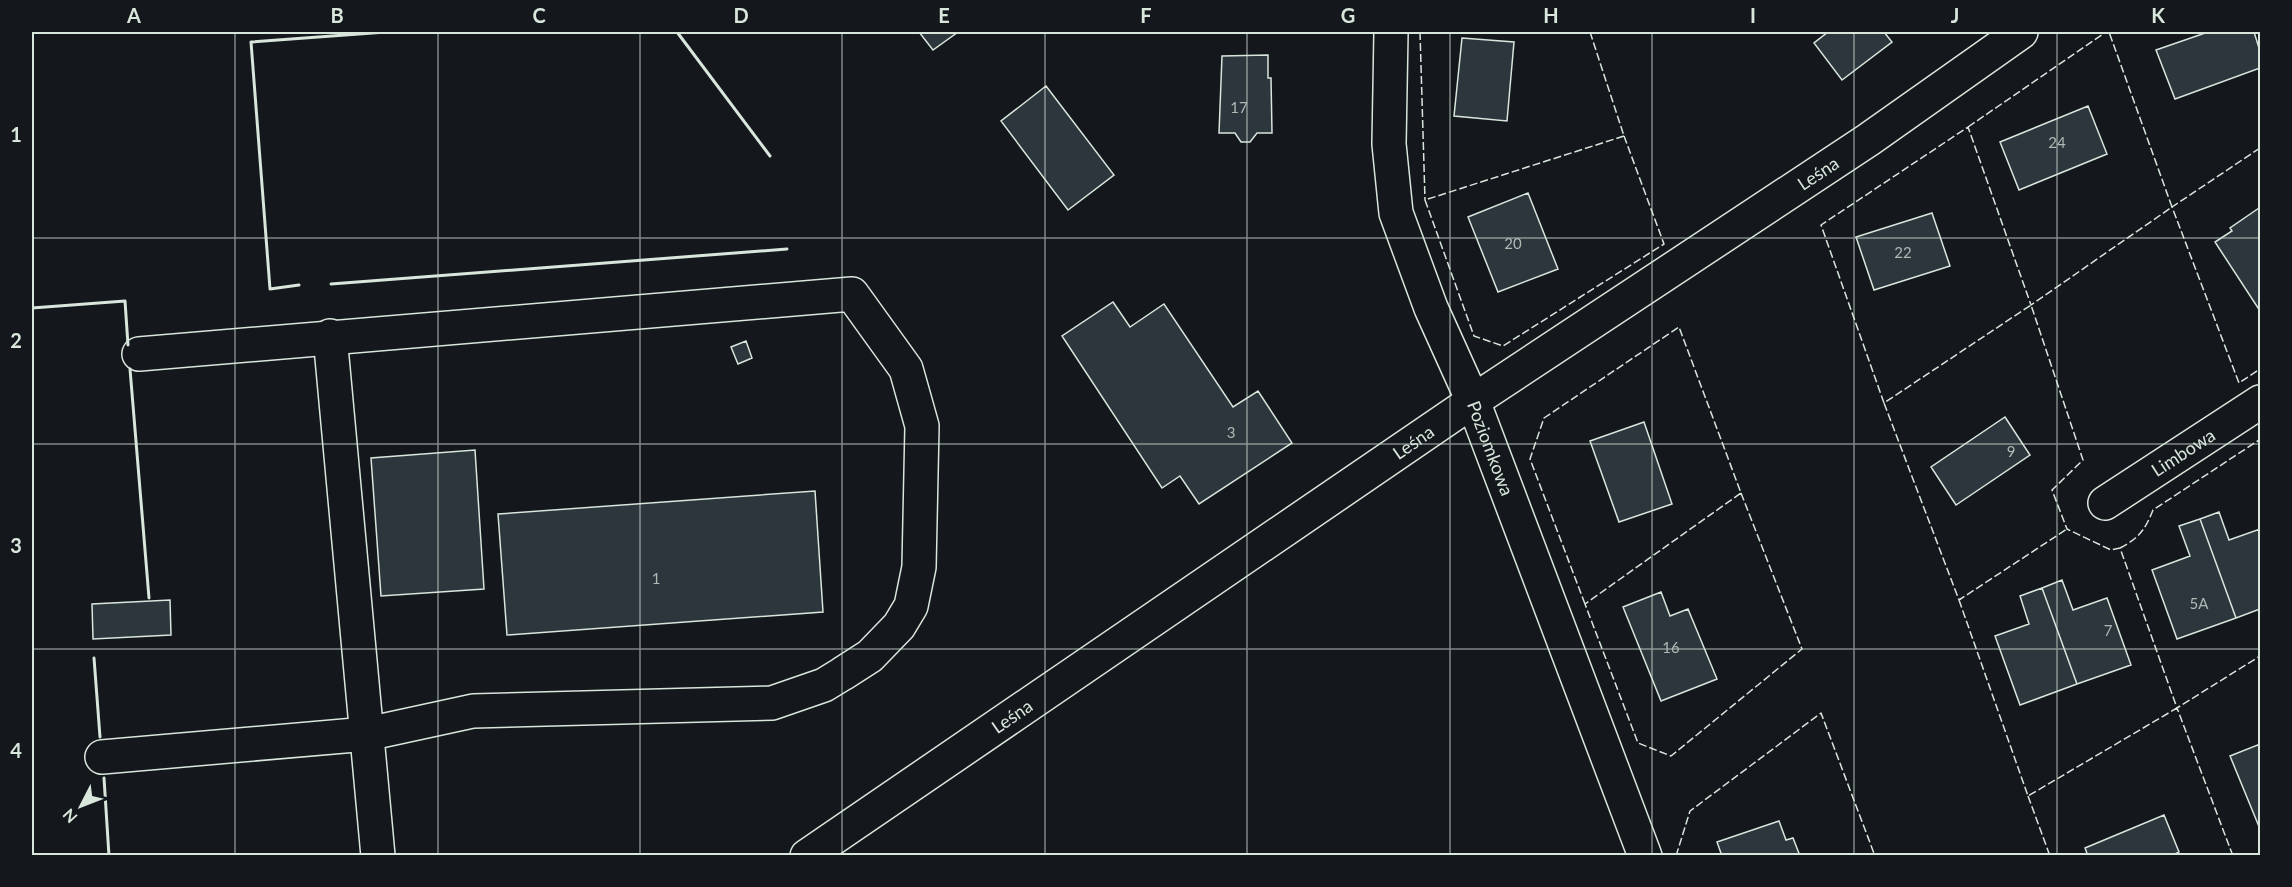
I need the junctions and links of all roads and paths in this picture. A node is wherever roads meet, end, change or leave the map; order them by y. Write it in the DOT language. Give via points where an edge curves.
graph roads {
  1 [pos="1391,32"];
  2 [pos="2021,32"];
  3 [pos="330,336"];
  4 [pos="139,354"];
  5 [pos="1473,401"];
  6 [pos="2260,402"];
  7 [pos="2105,504"];
  8 [pos="367,734"];
  9 [pos="102,757"];
  10 [pos="378,855"];
  11 [pos="807,855"];
  12 [pos="1645,855"];
  1 -- 5 [label="street, Poziomkowa" via="1389,144 1396,213 1431,308"];
  2 -- 5 [label="street, Leśna" via="1868,140"];
  3 -- 4 [label="street"];
  3 -- 8 [label="street"];
  3 -- 8 [label="street" via="852,294 906,369 922,426 919,567 911,606 899,626 870,656 824,685 772,703 473,711"];
  5 -- 11 [label="street, Leśna"];
  5 -- 12 [label="street, Poziomkowa"];
  6 -- 7 [label="street, Limbowa"];
  8 -- 9 [label="street"];
  8 -- 10 [label="street"];
}
